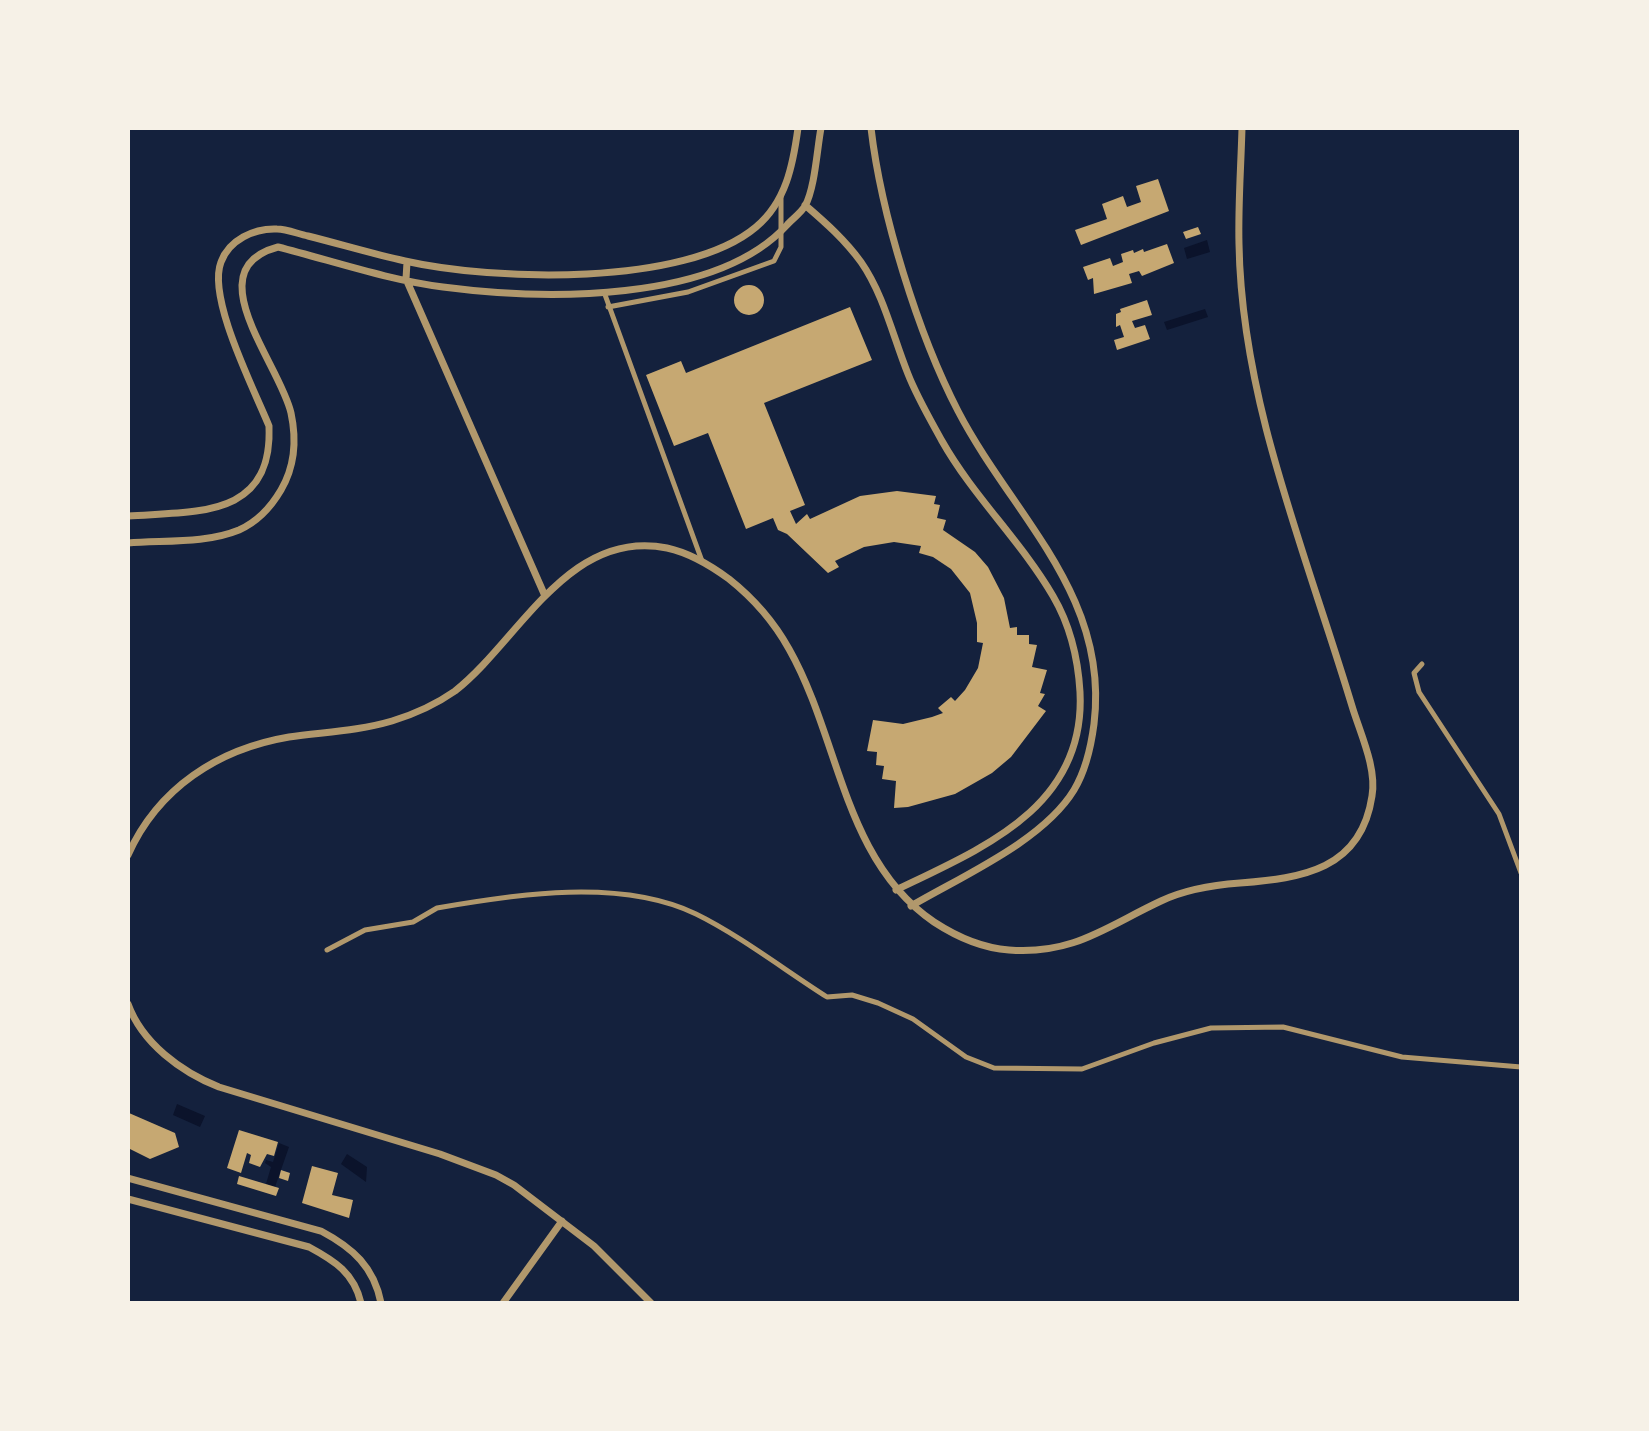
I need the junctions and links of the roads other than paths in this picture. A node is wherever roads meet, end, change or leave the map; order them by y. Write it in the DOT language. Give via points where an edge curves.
graph roads {
  1 [pos="798,128"];
  2 [pos="821,128"];
  3 [pos="871,128"];
  4 [pos="1242,128"];
  5 [pos="781,196"];
  6 [pos="805,205"];
  7 [pos="779,234"];
  8 [pos="407,261"];
  9 [pos="406,279"];
  10 [pos="604,292"];
  11 [pos="608,307"];
  12 [pos="128,516"];
  13 [pos="128,543"];
  14 [pos="702,561"];
  15 [pos="545,596"];
  16 [pos="1422,664"];
  17 [pos="128,855"];
  18 [pos="1521,873"];
  19 [pos="896,890"];
  20 [pos="911,906"];
  21 [pos="327,950"];
  22 [pos="128,1004"];
  23 [pos="1521,1067"];
  24 [pos="128,1178"];
  25 [pos="128,1199"];
  26 [pos="562,1221"];
  27 [pos="361,1303"];
  28 [pos="381,1303"];
  29 [pos="503,1303"];
  30 [pos="651,1303"];
  1 -- 5 [label="street" via="793,166"];
  2 -- 6 [label="street"];
  3 -- 20 [label="street" via="876,172 891,229 952,397 986,460 1061,571 1094,659 1096,706 1090,751 1074,790 1034,832"];
  4 -- 20 [label="street" via="1239,245 1254,370 1266,430 1370,769 1372,796 1366,820 1342,855 1308,875 1184,893 1096,936 1060,948 1025,951 982,945 948,931"];
  5 -- 7 [label="lane"];
  5 -- 8 [label="street" via="756,227 730,246 671,263 548,275"];
  6 -- 7 [label="street"];
  6 -- 19 [label="street" via="862,263 909,378 949,454 1053,596 1074,646 1079,676 1072,753 1043,803 1017,825"];
  7 -- 10 [label="street" via="747,258 711,272"];
  7 -- 11 [label="lane" via="778,256 760,267 688,292"];
  8 -- 9 [label="street"];
  8 -- 12 [label="street" via="277,229 242,237 230,247 221,260 217,289 269,426 270,449 263,471 250,491 216,509"];
  9 -- 10 [label="street" via="502,293"];
  9 -- 13 [label="street" via="278,247 259,252 248,262 241,278 242,301 290,410 295,457 288,479 262,514 238,530 201,539"];
  9 -- 15 [label="street"];
  10 -- 11 [label="lane"];
  11 -- 14 [label="lane"];
  14 -- 15 [label="street" via="660,547 620,549 581,566"];
  14 -- 19 [label="street" via="753,601 789,650 866,842"];
  15 -- 17 [label="street" via="458,688 418,714 373,727 267,741 214,760 168,796"];
  16 -- 18 [label="lane" via="1414,673 1419,692 1499,814"];
  19 -- 20 [label="street"];
  21 -- 23 [label="lane" via="365,930 413,922 437,908 606,891 643,896 696,914 827,997 852,995 878,1003 913,1019 966,1057 994,1068 1082,1069 1211,1028 1283,1027 1402,1057"];
  22 -- 26 [label="street" via="154,1044 195,1077 496,1175"];
  24 -- 28 [label="street" via="321,1231 346,1244 369,1268"];
  25 -- 27 [label="street" via="309,1247 335,1261 351,1278"];
  26 -- 29 [label="street"];
  26 -- 30 [label="street"];
}
